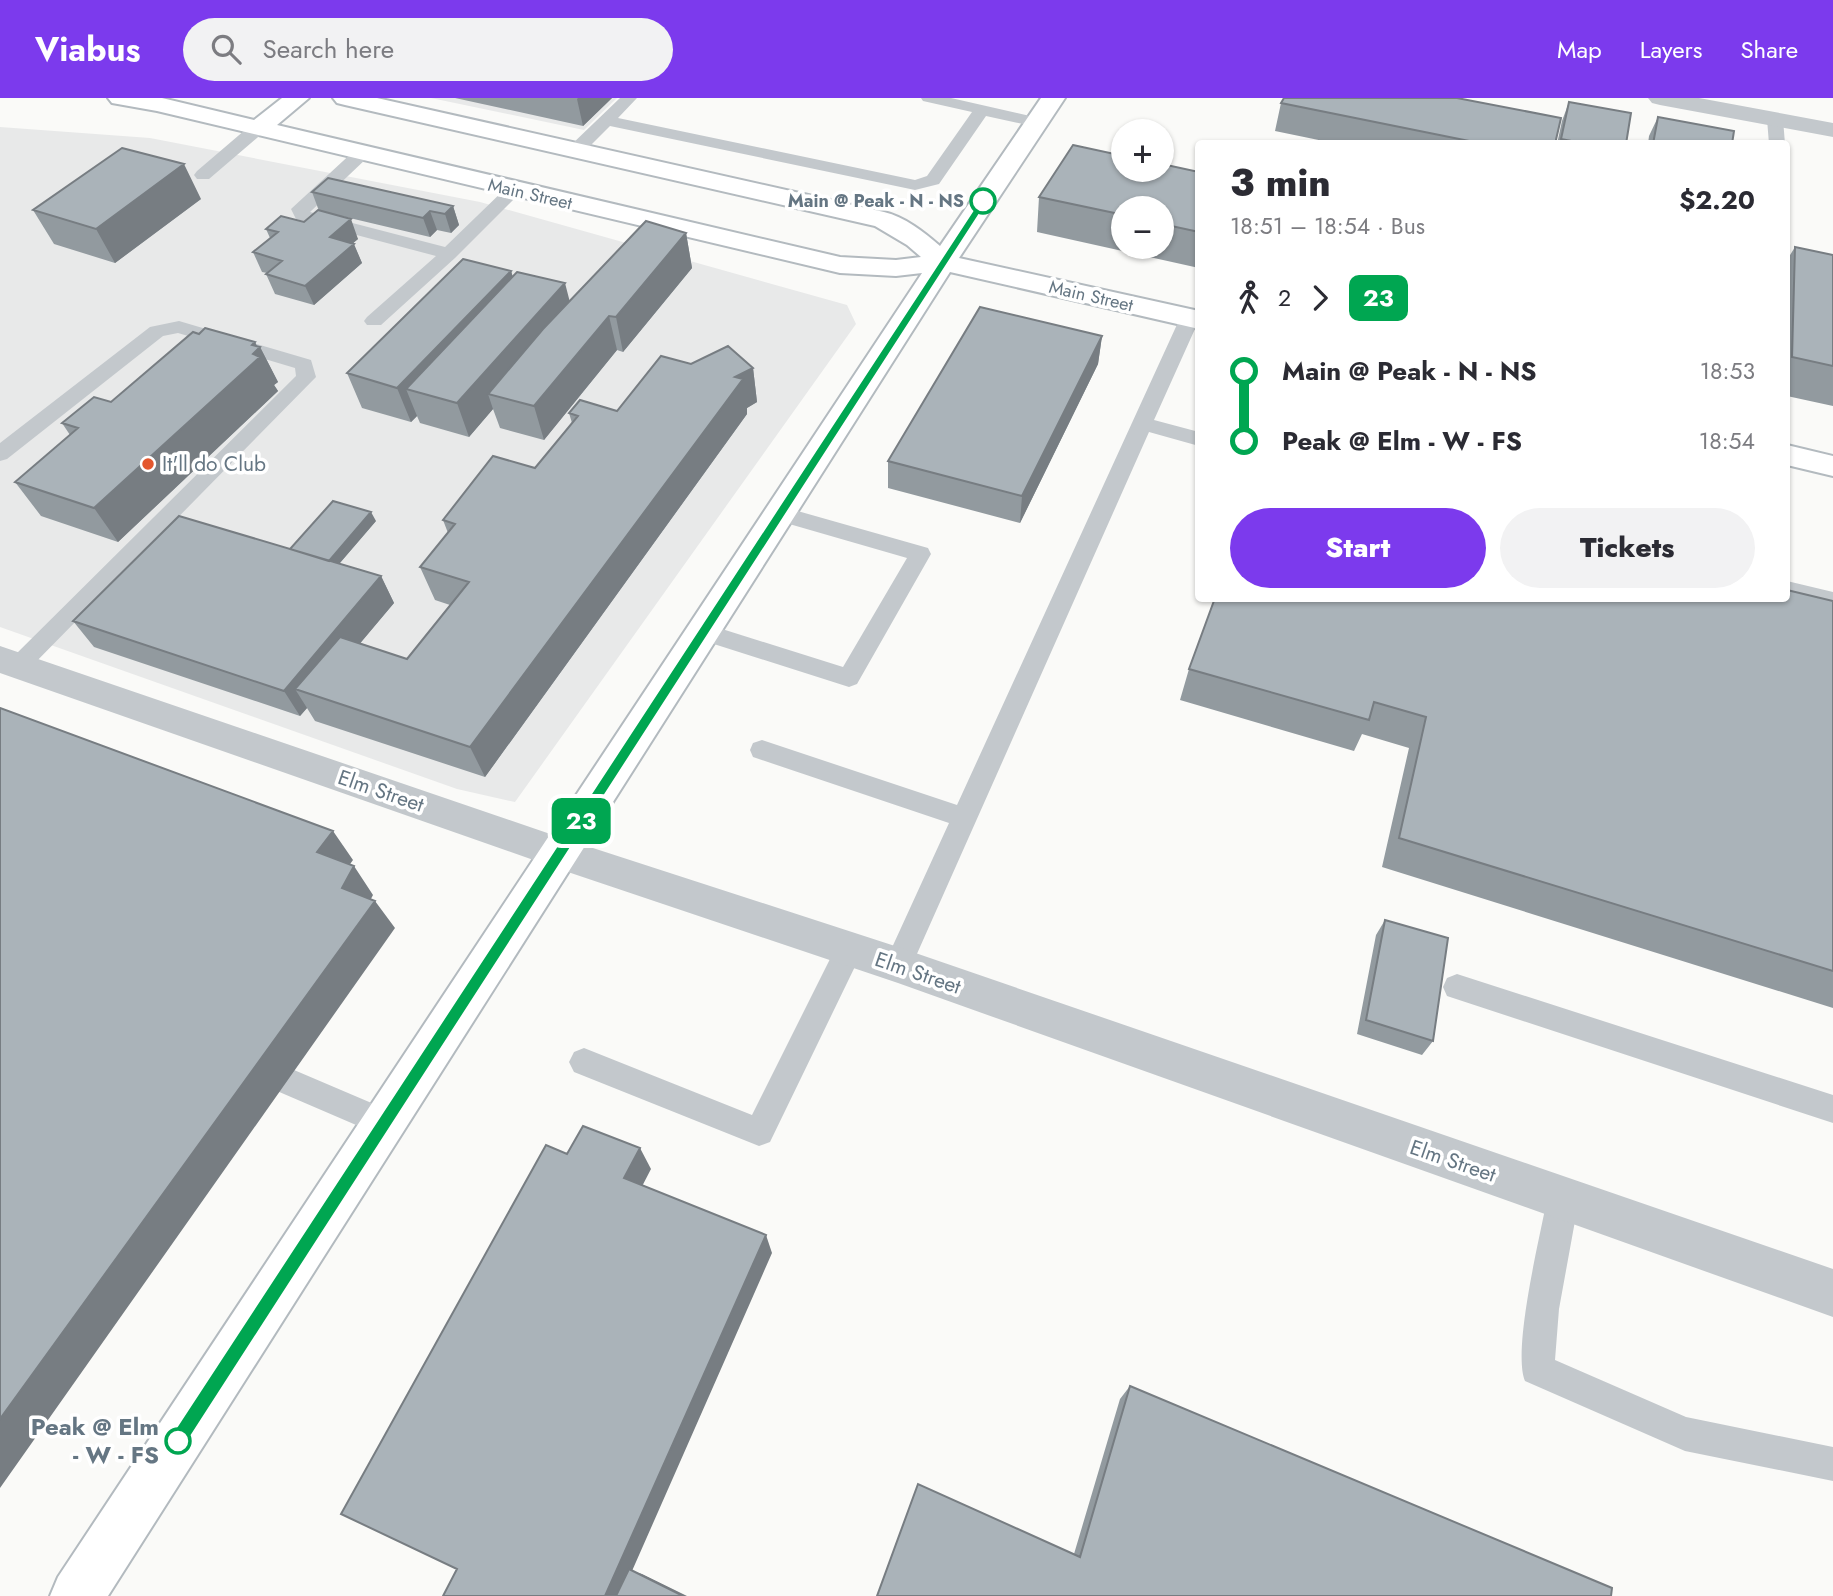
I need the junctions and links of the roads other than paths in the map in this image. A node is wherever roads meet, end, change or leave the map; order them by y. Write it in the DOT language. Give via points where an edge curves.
graph roads {
  1 [pos="120,98"];
  2 [pos="297,98"];
  3 [pos="345,98"];
  4 [pos="629,98"];
  5 [pos="929,98"];
  6 [pos="1053,98"];
  7 [pos="1660,98"];
  8 [pos="982,110"];
  9 [pos="606,120"];
  10 [pos="1037,122"];
  11 [pos="258,128"];
  12 [pos="1833,130"];
  13 [pos="1776,131"];
  14 [pos="575,151"];
  15 [pos="362,153"];
  16 [pos="203,175"];
  17 [pos="514,190"];
  18 [pos="449,254"];
  19 [pos="943,262"];
  20 [pos="1194,319"];
  21 [pos="374,321"];
  22 [pos="1142,424"];
  23 [pos="1195,438"];
  24 [pos="0,454"];
  25 [pos="1790,457"];
  26 [pos="1833,466"];
  27 [pos="780,514"];
  28 [pos="1790,590"];
  29 [pos="1833,600"];
  30 [pos="703,632"];
  31 [pos="9,662"];
  32 [pos="762,750"];
  33 [pos="965,818"];
  34 [pos="559,853"];
  35 [pos="849,950"];
  36 [pos="898,965"];
  37 [pos="1457,987"];
  38 [pos="584,1062"];
  39 [pos="287,1081"];
  40 [pos="1833,1109"];
  41 [pos="384,1123"];
  42 [pos="1563,1199"];
  43 [pos="1833,1293"];
  44 [pos="1833,1464"];
  45 [pos="77,1596"];
  1 -- 11 [label="main road, Main Street"];
  2 -- 11 [label="main road"];
  3 -- 14 [label="main road, Main Street"];
  4 -- 9 [label="lane"];
  5 -- 8 [label="lane"];
  6 -- 10 [label="main road"];
  7 -- 13 [label="street"];
  8 -- 9 [label="lane" via="933,180 915,185"];
  8 -- 10 [label="lane"];
  9 -- 14 [label="lane"];
  10 -- 19 [label="main road"];
  11 -- 15 [label="main road, Main Street"];
  11 -- 16 [label="lane"];
  12 -- 13 [label="street"];
  14 -- 19 [label="main road, Main Street" via="884,220"];
  15 -- 17 [label="main road, Main Street"];
  15 -- 18 [label="lane" via="300,209 302,215"];
  17 -- 18 [label="lane"];
  17 -- 19 [label="main road, Main Street" via="841,265 896,268"];
  18 -- 21 [label="lane"];
  19 -- 20 [label="main road, Main Street"];
  19 -- 27 [label="main road"];
  20 -- 22 [label="lane"];
  22 -- 23 [label="lane"];
  22 -- 33 [label="lane"];
  24 -- 31 [label="lane" via="157,331 179,327 304,364 306,377"];
  25 -- 26 [label="main road"];
  27 -- 30 [label="main road"];
  27 -- 30 [label="lane" via="920,554 849,678"];
  28 -- 29 [label="lane"];
  30 -- 34 [label="main road"];
  31 -- 34 [label="street, Elm Street"];
  32 -- 33 [label="lane"];
  33 -- 36 [label="lane"];
  34 -- 35 [label="street, Elm Street"];
  34 -- 41 [label="main road"];
  35 -- 36 [label="street, Elm Street"];
  35 -- 38 [label="lane" via="759,1132"];
  36 -- 42 [label="street, Elm Street"];
  37 -- 40 [label="lane"];
  39 -- 41 [label="lane"];
  41 -- 45 [label="main road"];
  42 -- 43 [label="street, Elm Street"];
  42 -- 44 [label="lane" via="1537,1369 1685,1434"];
}
